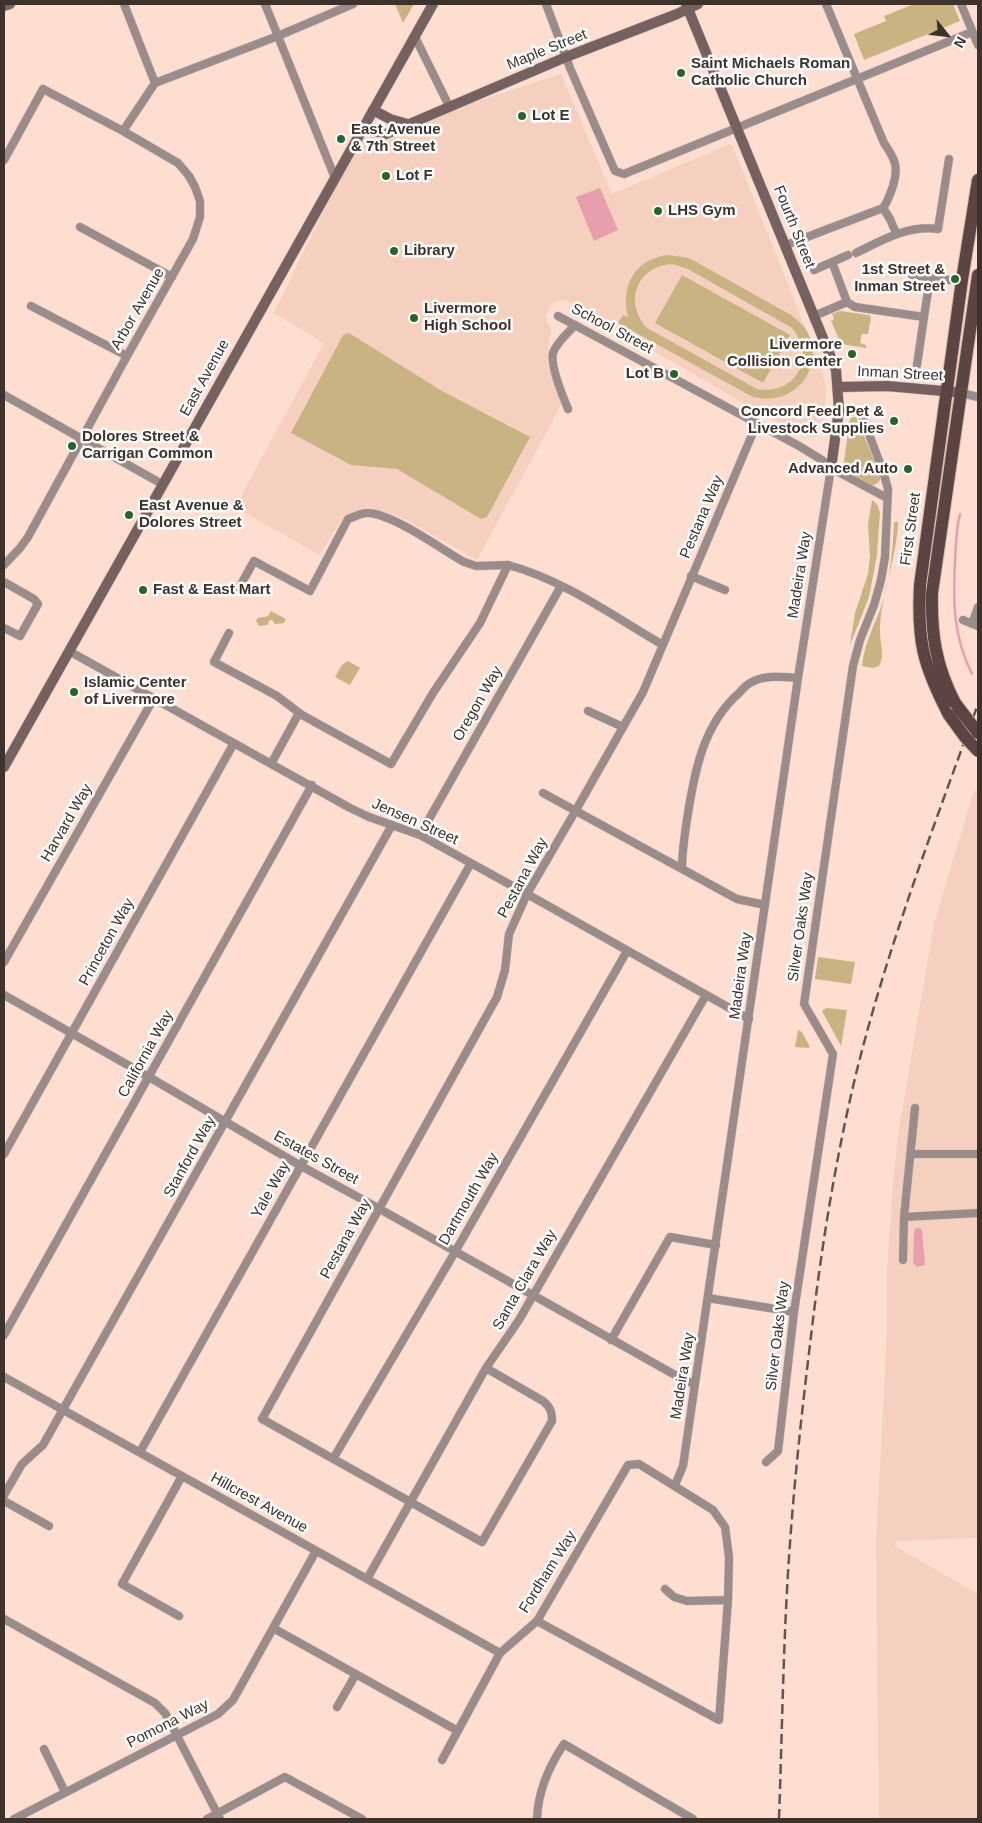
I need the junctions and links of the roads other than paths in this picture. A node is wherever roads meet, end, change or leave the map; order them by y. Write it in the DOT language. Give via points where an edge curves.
graph roads {
  1 [pos="10,4"];
  2 [pos="124,4"];
  3 [pos="265,4"];
  4 [pos="353,4"];
  5 [pos="433,4"];
  6 [pos="546,4"];
  7 [pos="826,4"];
  8 [pos="961,4"];
  9 [pos="691,5"];
  10 [pos="4,6"];
  11 [pos="972,32"];
  12 [pos="278,36"];
  13 [pos="415,37"];
  14 [pos="978,45"];
  15 [pos="566,57"];
  16 [pos="857,78"];
  17 [pos="155,83"];
  18 [pos="449,106"];
  19 [pos="374,110"];
  20 [pos="407,124"];
  21 [pos="364,128"];
  22 [pos="738,128"];
  23 [pos="123,131"];
  24 [pos="949,159"];
  25 [pos="4,160"];
  26 [pos="335,178"];
  27 [pos="978,180"];
  28 [pos="883,208"];
  29 [pos="80,227"];
  30 [pos="896,234"];
  31 [pos="786,245"];
  32 [pos="832,262"];
  33 [pos="814,270"];
  34 [pos="912,275"];
  35 [pos="978,275"];
  36 [pos="172,277"];
  37 [pos="930,278"];
  38 [pos="949,280"];
  39 [pos="847,302"];
  40 [pos="31,306"];
  41 [pos="558,316"];
  42 [pos="814,316"];
  43 [pos="924,317"];
  44 [pos="575,325"];
  45 [pos="127,356"];
  46 [pos="917,365"];
  47 [pos="838,387"];
  48 [pos="946,391"];
  49 [pos="961,393"];
  50 [pos="4,395"];
  51 [pos="978,397"];
  52 [pos="568,409"];
  53 [pos="839,410"];
  54 [pos="757,423"];
  55 [pos="81,439"];
  56 [pos="831,468"];
  57 [pos="162,484"];
  58 [pos="887,498"];
  59 [pos="4,565"];
  60 [pos="508,565"];
  61 [pos="691,576"];
  62 [pos="4,582"];
  63 [pos="561,586"];
  64 [pos="239,588"];
  65 [pos="725,590"];
  66 [pos="978,607"];
  67 [pos="963,620"];
  68 [pos="975,625"];
  69 [pos="4,628"];
  70 [pos="229,634"];
  71 [pos="663,645"];
  72 [pos="69,650"];
  73 [pos="798,678"];
  74 [pos="154,698"];
  75 [pos="952,709"];
  76 [pos="588,710"];
  77 [pos="299,713"];
  78 [pos="623,728"];
  79 [pos="978,733"];
  80 [pos="234,743"];
  81 [pos="978,751"];
  82 [pos="272,764"];
  83 [pos="4,767"];
  84 [pos="312,785"];
  85 [pos="543,794"];
  86 [pos="576,810"];
  87 [pos="392,825"];
  88 [pos="420,835"];
  89 [pos="471,863"];
  90 [pos="682,870"];
  91 [pos="527,894"];
  92 [pos="765,905"];
  93 [pos="627,951"];
  94 [pos="4,962"];
  95 [pos="706,994"];
  96 [pos="4,995"];
  97 [pos="749,1019"];
  98 [pos="72,1033"];
  99 [pos="150,1077"];
  100 [pos="916,1108"];
  101 [pos="225,1122"];
  102 [pos="4,1154"];
  103 [pos="911,1154"];
  104 [pos="978,1154"];
  105 [pos="301,1166"];
  106 [pos="378,1208"];
  107 [pos="978,1213"];
  108 [pos="904,1217"];
  109 [pos="716,1245"];
  110 [pos="455,1252"];
  111 [pos="903,1260"];
  112 [pos="532,1296"];
  113 [pos="708,1298"];
  114 [pos="794,1312"];
  115 [pos="4,1335"];
  116 [pos="611,1340"];
  117 [pos="486,1368"];
  118 [pos="4,1377"];
  119 [pos="695,1384"];
  120 [pos="63,1410"];
  121 [pos="140,1452"];
  122 [pos="333,1459"];
  123 [pos="766,1462"];
  124 [pos="182,1476"];
  125 [pos="675,1486"];
  126 [pos="4,1495"];
  127 [pos="4,1501"];
  128 [pos="410,1502"];
  129 [pos="49,1526"];
  130 [pos="316,1551"];
  131 [pos="367,1579"];
  132 [pos="665,1589"];
  133 [pos="728,1600"];
  134 [pos="179,1616"];
  135 [pos="537,1621"];
  136 [pos="4,1622"];
  137 [pos="274,1628"];
  138 [pos="500,1653"];
  139 [pos="356,1674"];
  140 [pos="337,1707"];
  141 [pos="458,1731"];
  142 [pos="177,1735"];
  143 [pos="44,1749"];
  144 [pos="442,1760"];
  145 [pos="65,1792"];
  146 [pos="219,1816"];
  147 [pos="14,1819"];
  148 [pos="207,1819"];
  149 [pos="362,1819"];
  150 [pos="537,1819"];
  151 [pos="693,1819"];
  1 -- 10 [label="street"];
  2 -- 17 [label="street"];
  3 -- 12 [label="street"];
  4 -- 12 [label="street"];
  5 -- 13 [label="street, East Avenue"];
  6 -- 15 [label="street"];
  7 -- 16 [label="street"];
  8 -- 11 [label="street"];
  9 -- 15 [label="street, Maple Street"];
  9 -- 22 [label="street, Fourth Street"];
  11 -- 14 [label="street"];
  11 -- 16 [label="street"];
  12 -- 17 [label="street"];
  12 -- 26 [label="street"];
  13 -- 18 [label="street"];
  13 -- 19 [label="street, East Avenue"];
  15 -- 18 [label="street, Maple Street"];
  15 -- 22 [label="street" via="615,171 624,174"];
  16 -- 22 [label="street"];
  16 -- 28 [label="street" via="893,156 897,173 889,200"];
  17 -- 23 [label="street"];
  18 -- 20 [label="street, Maple Street"];
  19 -- 20 [label="street"];
  19 -- 21 [label="street, East Avenue"];
  20 -- 21 [label="street, Maple Street" via="386,134"];
  21 -- 26 [label="street, East Avenue"];
  22 -- 31 [label="street, Fourth Street"];
  23 -- 25 [label="street" via="43,89"];
  23 -- 36 [label="street, Arbor Avenue" via="178,163 189,176 200,201 200,217 193,239"];
  24 -- 30 [label="street" via="938,229 927,227"];
  26 -- 57 [label="street, East Avenue"];
  27 -- 48 [label="main road, First Street"];
  28 -- 30 [label="street"];
  28 -- 31 [label="street"];
  29 -- 36 [label="street"];
  30 -- 32 [label="street"];
  31 -- 42 [label="street, Fourth Street"];
  32 -- 33 [label="street"];
  32 -- 39 [label="street"];
  34 -- 37 [label="street"];
  35 -- 49 [label="main road, First Street"];
  36 -- 45 [label="street, Arbor Avenue"];
  37 -- 38 [label="street"];
  37 -- 43 [label="street"];
  39 -- 42 [label="street"];
  39 -- 43 [label="street" via="855,307"];
  40 -- 45 [label="street"];
  41 -- 44 [label="street, School Street"];
  42 -- 47 [label="street, Fourth Street" via="836,370"];
  43 -- 46 [label="street"];
  44 -- 52 [label="street" via="553,354"];
  44 -- 54 [label="street, School Street"];
  45 -- 55 [label="street, Arbor Avenue"];
  47 -- 48 [label="street, Inman Street" via="886,386"];
  47 -- 53 [label="street, Fourth Street"];
  48 -- 49 [label="street, Inman Street"];
  48 -- 75 [label="main road, First Street" via="918,616 926,667"];
  49 -- 51 [label="street"];
  49 -- 75 [label="main road, First Street" via="932,594 933,639"];
  50 -- 55 [label="street"];
  53 -- 56 [label="street, Fourth Street"];
  53 -- 58 [label="street, Silver Oaks Way" via="862,416 887,481"];
  54 -- 56 [label="street, School Street"];
  54 -- 61 [label="street, Pestana Way"];
  55 -- 57 [label="street"];
  55 -- 59 [label="street, Arbor Avenue" via="28,538"];
  56 -- 58 [label="street, School Street"];
  56 -- 73 [label="street, Madeira Way"];
  57 -- 72 [label="street, East Avenue"];
  58 -- 114 [label="street, Silver Oaks Way" via="885,557 874,604 853,666 804,1004 833,1054"];
  60 -- 63 [label="street"];
  60 -- 64 [label="street" via="476,566 464,562 395,521 365,513 348,519 310,591 254,561"];
  60 -- 77 [label="street" via="480,623 391,764"];
  61 -- 65 [label="street"];
  61 -- 71 [label="street, Pestana Way"];
  62 -- 69 [label="street" via="38,604 20,636"];
  63 -- 71 [label="street"];
  63 -- 88 [label="street, Oregon Way"];
  66 -- 68 [label="street"];
  67 -- 68 [label="street"];
  70 -- 77 [label="street" via="214,662 277,696"];
  71 -- 78 [label="street, Pestana Way"];
  72 -- 74 [label="street, Jensen Street"];
  72 -- 83 [label="street, East Avenue"];
  73 -- 90 [label="street" via="775,676 750,683 730,700 718,716 694,772"];
  73 -- 92 [label="street, Madeira Way"];
  74 -- 80 [label="street, Jensen Street"];
  74 -- 94 [label="street, Harvard Way"];
  75 -- 79 [label="main road, First Street, bridge"];
  75 -- 81 [label="main road, First Street, bridge" via="965,737"];
  76 -- 78 [label="street"];
  77 -- 82 [label="street"];
  78 -- 86 [label="street, Pestana Way"];
  80 -- 82 [label="street, Jensen Street"];
  80 -- 98 [label="street, Princeton Way"];
  82 -- 84 [label="street, Jensen Street"];
  84 -- 87 [label="street, Jensen Street" via="350,808"];
  84 -- 99 [label="street, California Way"];
  85 -- 86 [label="street"];
  86 -- 90 [label="street"];
  86 -- 91 [label="street, Pestana Way"];
  87 -- 88 [label="street, Jensen Street"];
  87 -- 101 [label="street, Stanford Way"];
  88 -- 89 [label="street, Jensen Street"];
  89 -- 91 [label="street, Jensen Street"];
  89 -- 105 [label="street, Yale Way"];
  90 -- 92 [label="street" via="736,899"];
  91 -- 93 [label="street, Jensen Street"];
  91 -- 106 [label="street, Pestana Way" via="509,934 505,970 497,997"];
  92 -- 97 [label="street, Madeira Way"];
  93 -- 95 [label="street, Jensen Street"];
  93 -- 110 [label="street, Dartmouth Way"];
  95 -- 97 [label="street, Jensen Street"];
  95 -- 112 [label="street, Santa Clara Way"];
  96 -- 98 [label="street, Estates Street"];
  97 -- 109 [label="street, Madeira Way"];
  98 -- 99 [label="street, Estates Street"];
  98 -- 102 [label="street, Princeton Way"];
  99 -- 101 [label="street, Estates Street"];
  99 -- 115 [label="street, California Way"];
  100 -- 103 [label="street"];
  101 -- 105 [label="street, Estates Street"];
  101 -- 120 [label="street, Stanford Way"];
  103 -- 104 [label="street"];
  103 -- 108 [label="street"];
  105 -- 106 [label="street, Estates Street"];
  105 -- 121 [label="street, Yale Way"];
  106 -- 110 [label="street, Estates Street"];
  106 -- 122 [label="street, Pestana Way" via="262,1419"];
  107 -- 108 [label="street"];
  108 -- 111 [label="street"];
  109 -- 113 [label="street, Madeira Way"];
  109 -- 116 [label="street" via="670,1237"];
  110 -- 112 [label="street, Estates Street"];
  110 -- 122 [label="street, Dartmouth Way"];
  112 -- 116 [label="street, Estates Street"];
  112 -- 117 [label="street, Santa Clara Way"];
  113 -- 114 [label="street"];
  113 -- 119 [label="street, Madeira Way"];
  114 -- 123 [label="street, Silver Oaks Way" via="778,1451"];
  116 -- 119 [label="street, Estates Street"];
  117 -- 128 [label="street, Santa Clara Way"];
  117 -- 128 [label="street" via="543,1401 552,1412 552,1421 482,1542"];
  118 -- 120 [label="street, Hillcrest Avenue"];
  119 -- 125 [label="street, Madeira Way" via="683,1466"];
  120 -- 121 [label="street, Hillcrest Avenue"];
  120 -- 126 [label="street, Stanford Way" via="43,1445 22,1464"];
  121 -- 124 [label="street, Hillcrest Avenue"];
  122 -- 128 [label="street"];
  124 -- 130 [label="street, Hillcrest Avenue"];
  124 -- 134 [label="street" via="122,1584"];
  125 -- 133 [label="street" via="713,1510 725,1527 729,1557"];
  125 -- 135 [label="street, Fordham Way" via="638,1464 628,1465"];
  127 -- 129 [label="street"];
  128 -- 131 [label="street, Santa Clara Way"];
  130 -- 131 [label="street, Hillcrest Avenue"];
  130 -- 137 [label="street, Pomona Way"];
  131 -- 138 [label="street, Hillcrest Avenue"];
  132 -- 133 [label="street" via="674,1597 687,1601"];
  133 -- 135 [label="street" via="719,1720"];
  135 -- 138 [label="street, Fordham Way"];
  136 -- 142 [label="street" via="155,1703 165,1713"];
  137 -- 139 [label="street"];
  137 -- 142 [label="street, Pomona Way" via="233,1700 218,1714"];
  138 -- 141 [label="street, Fordham Way"];
  139 -- 140 [label="street"];
  139 -- 141 [label="street"];
  141 -- 144 [label="street, Fordham Way"];
  142 -- 145 [label="street, Pomona Way"];
  142 -- 146 [label="street"];
  143 -- 145 [label="street"];
  145 -- 147 [label="street, Pomona Way"];
  146 -- 148 [label="street"];
  146 -- 149 [label="street" via="285,1776"];
  150 -- 151 [label="street" via="544,1785 564,1744"];
}
